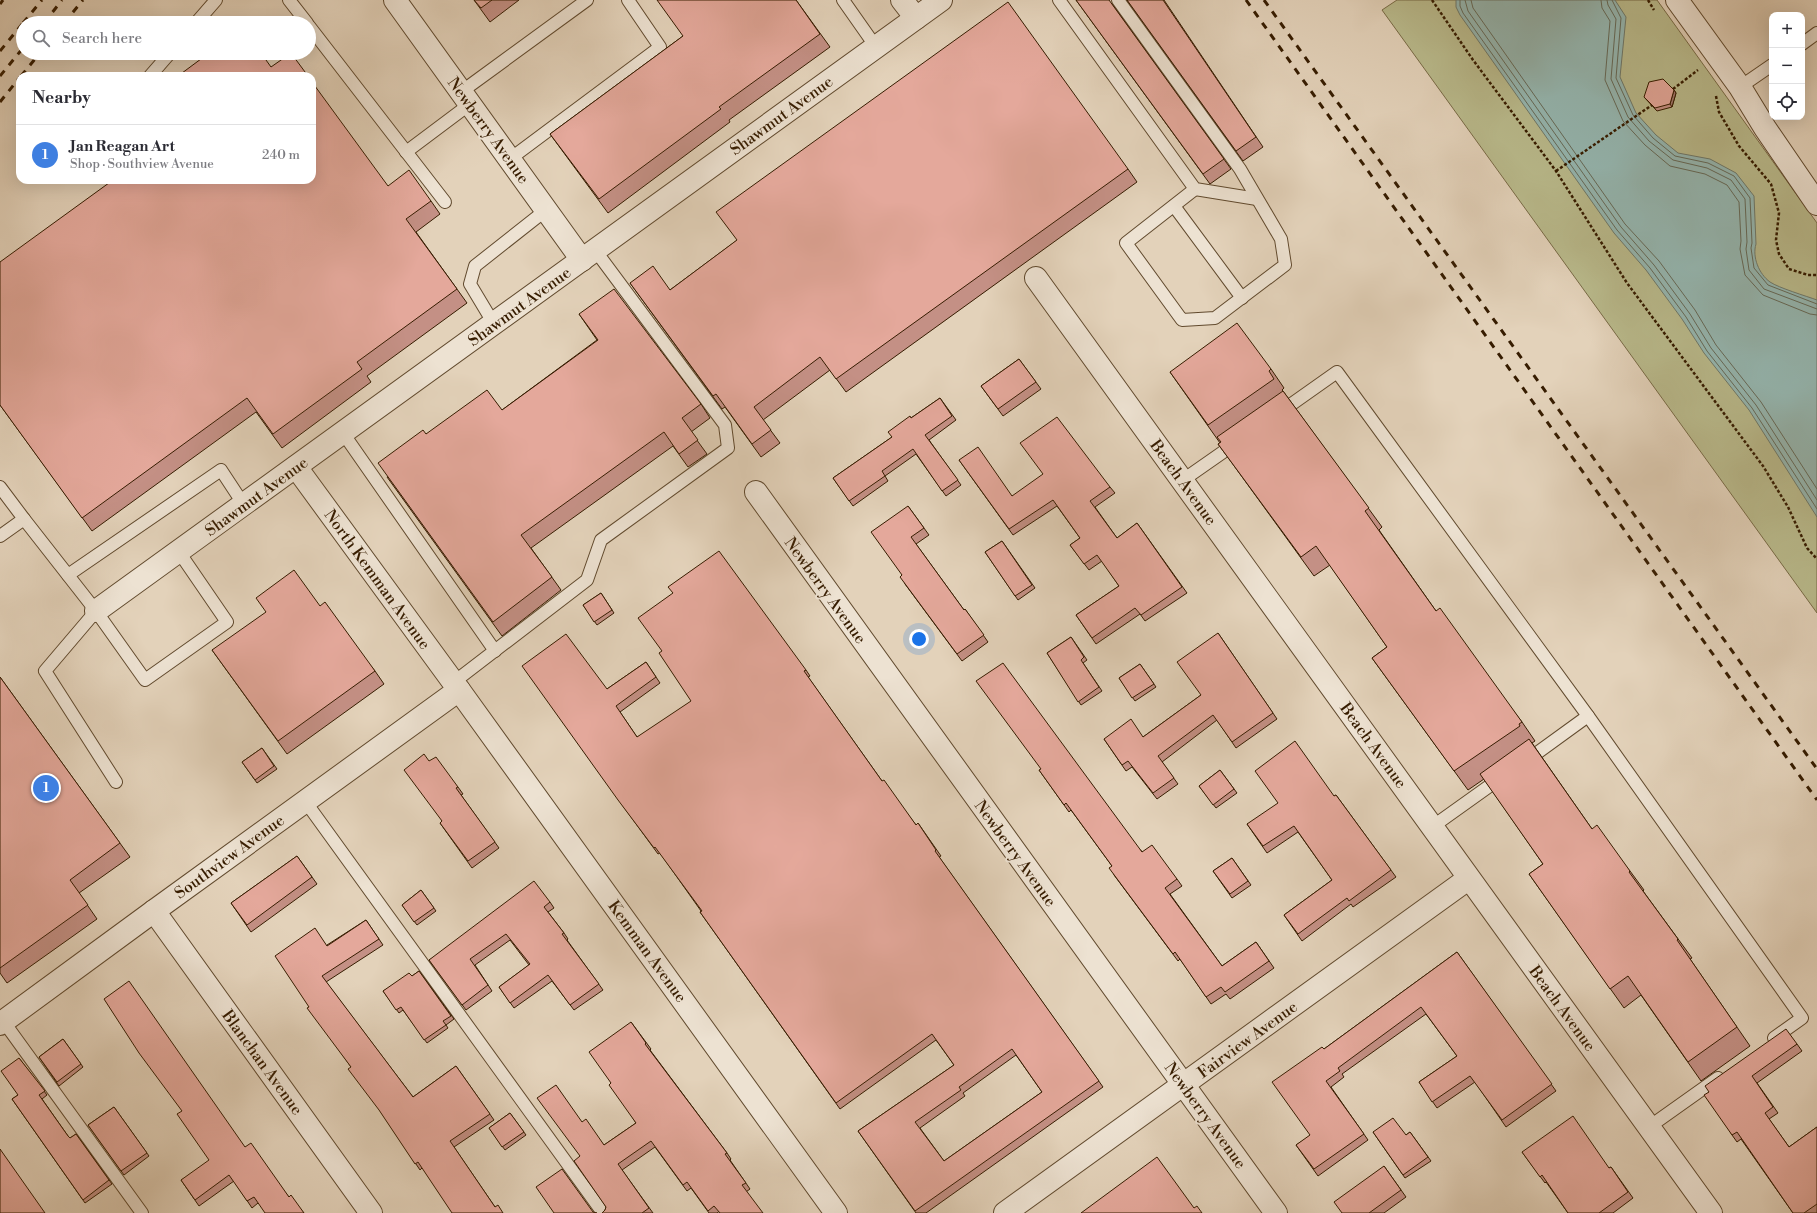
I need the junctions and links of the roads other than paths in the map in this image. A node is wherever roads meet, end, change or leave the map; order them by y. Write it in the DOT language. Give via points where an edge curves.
graph roads {
  1 [pos="216,0"];
  2 [pos="289,0"];
  3 [pos="587,0"];
  4 [pos="628,0"];
  5 [pos="843,0"];
  6 [pos="902,0"];
  7 [pos="941,0"];
  8 [pos="1059,0"];
  9 [pos="1118,0"];
  10 [pos="1677,0"];
  11 [pos="399,1"];
  12 [pos="202,16"];
  13 [pos="302,16"];
  14 [pos="916,18"];
  15 [pos="1817,33"];
  16 [pos="316,35"];
  17 [pos="1805,42"];
  18 [pos="876,47"];
  19 [pos="164,60"];
  20 [pos="1769,67"];
  21 [pos="153,72"];
  22 [pos="1740,87"];
  23 [pos="466,98"];
  24 [pos="406,152"];
  25 [pos="510,159"];
  26 [pos="1195,189"];
  27 [pos="1257,199"];
  28 [pos="445,202"];
  29 [pos="1817,204"];
  30 [pos="1174,206"];
  31 [pos="546,210"];
  32 [pos="588,255"];
  33 [pos="1036,278"];
  34 [pos="1242,298"];
  35 [pos="494,324"];
  36 [pos="1268,420"];
  37 [pos="343,434"];
  38 [pos="1243,438"];
  39 [pos="296,467"];
  40 [pos="1183,480"];
  41 [pos="0,487"];
  42 [pos="756,492"];
  43 [pos="244,505"];
  44 [pos="24,519"];
  45 [pos="0,536"];
  46 [pos="178,552"];
  47 [pos="68,575"];
  48 [pos="96,611"];
  49 [pos="495,651"];
  50 [pos="457,686"];
  51 [pos="1588,716"];
  52 [pos="116,782"];
  53 [pos="304,801"];
  54 [pos="1432,827"];
  55 [pos="1468,878"];
  56 [pos="154,911"];
  57 [pos="2,1023"];
  58 [pos="1767,1043"];
  59 [pos="1729,1070"];
  60 [pos="1183,1085"];
  61 [pos="1649,1127"];
  62 [pos="142,1213"];
  63 [pos="372,1213"];
  64 [pos="603,1213"];
  65 [pos="836,1213"];
  66 [pos="1005,1213"];
  67 [pos="1276,1213"];
  68 [pos="1711,1213"];
  1 -- 12 [label="lane"];
  2 -- 13 [label="lane"];
  3 -- 23 [label="lane"];
  4 -- 25 [label="lane" via="660,47"];
  5 -- 18 [label="lane"];
  6 -- 14 [label="street"];
  7 -- 14 [label="street, Shawmut Avenue"];
  8 -- 26 [label="lane"];
  9 -- 27 [label="lane" via="1240,169"];
  10 -- 22 [label="street"];
  11 -- 23 [label="street, Newberry Avenue"];
  14 -- 18 [label="street, Shawmut Avenue"];
  15 -- 17 [label="lane"];
  16 -- 24 [label="lane"];
  18 -- 32 [label="street, Shawmut Avenue"];
  19 -- 21 [label="lane"];
  20 -- 22 [label="lane"];
  22 -- 29 [label="street"];
  23 -- 24 [label="lane"];
  23 -- 25 [label="street, Newberry Avenue"];
  24 -- 28 [label="lane"];
  25 -- 31 [label="street, Newberry Avenue"];
  26 -- 27 [label="lane"];
  26 -- 30 [label="lane"];
  27 -- 34 [label="lane" via="1281,239 1285,264"];
  30 -- 34 [label="lane"];
  30 -- 34 [label="lane" via="1126,243 1182,320 1215,318"];
  31 -- 32 [label="street, Newberry Avenue"];
  31 -- 35 [label="lane" via="475,266 470,284"];
  32 -- 35 [label="street, Shawmut Avenue"];
  32 -- 49 [label="lane" via="725,425 728,448 601,540 587,580"];
  33 -- 40 [label="street, Beach Avenue"];
  35 -- 37 [label="street, Shawmut Avenue"];
  36 -- 51 [label="lane" via="1337,372"];
  37 -- 39 [label="street, Shawmut Avenue"];
  37 -- 49 [label="lane"];
  38 -- 40 [label="lane"];
  39 -- 43 [label="street, Shawmut Avenue"];
  39 -- 50 [label="street, North Kemman Avenue"];
  40 -- 54 [label="street, Beach Avenue"];
  41 -- 44 [label="lane"];
  42 -- 60 [label="street, Newberry Avenue"];
  43 -- 46 [label="street, Shawmut Avenue"];
  43 -- 47 [label="lane" via="221,470"];
  44 -- 45 [label="lane"];
  44 -- 47 [label="lane"];
  46 -- 48 [label="street, Shawmut Avenue"];
  46 -- 48 [label="lane" via="227,622 145,680"];
  47 -- 48 [label="lane"];
  48 -- 52 [label="lane" via="45,671"];
  49 -- 50 [label="lane"];
  50 -- 53 [label="street, Southview Avenue"];
  50 -- 65 [label="street, Kemman Avenue"];
  51 -- 54 [label="lane"];
  51 -- 58 [label="lane" via="1802,1018"];
  53 -- 56 [label="street, Southview Avenue"];
  53 -- 64 [label="lane"];
  54 -- 55 [label="street, Beach Avenue"];
  55 -- 60 [label="street, Fairview Avenue"];
  55 -- 61 [label="street, Beach Avenue"];
  56 -- 57 [label="street, Southview Avenue"];
  56 -- 63 [label="street, Blanchan Avenue"];
  57 -- 62 [label="lane"];
  59 -- 61 [label="lane"];
  60 -- 66 [label="street, Fairview Avenue"];
  60 -- 67 [label="street, Newberry Avenue"];
  61 -- 68 [label="street, Beach Avenue"];
}
